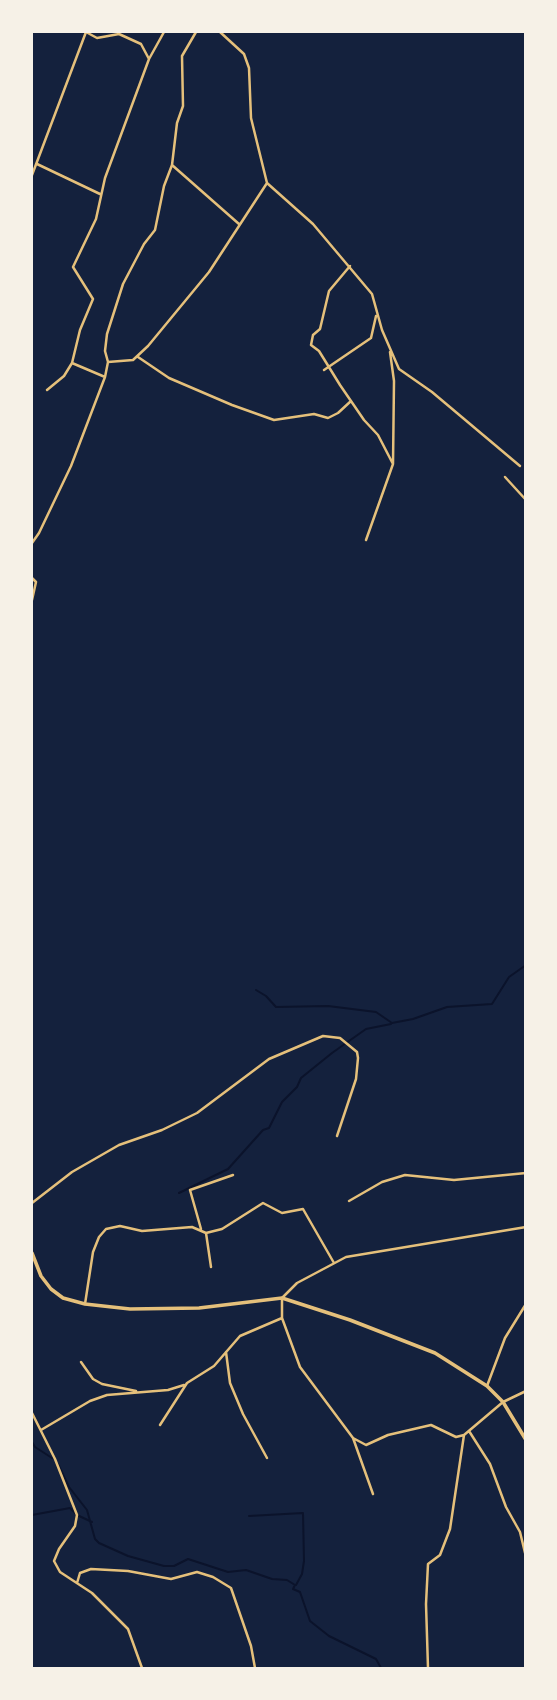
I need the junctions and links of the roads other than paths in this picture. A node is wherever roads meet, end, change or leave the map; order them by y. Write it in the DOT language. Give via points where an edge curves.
graph roads {
  1 [pos="86,32"];
  2 [pos="164,32"];
  3 [pos="196,32"];
  4 [pos="220,32"];
  5 [pos="149,59"];
  6 [pos="37,164"];
  7 [pos="172,165"];
  8 [pos="32,175"];
  9 [pos="267,183"];
  10 [pos="101,194"];
  11 [pos="239,224"];
  12 [pos="350,266"];
  13 [pos="377,313"];
  14 [pos="390,350"];
  15 [pos="137,356"];
  16 [pos="108,362"];
  17 [pos="72,363"];
  18 [pos="328,367"];
  19 [pos="324,370"];
  20 [pos="105,377"];
  21 [pos="47,390"];
  22 [pos="351,401"];
  23 [pos="393,464"];
  24 [pos="520,466"];
  25 [pos="505,477"];
  26 [pos="526,500"];
  27 [pos="366,540"];
  28 [pos="32,543"];
  29 [pos="32,578"];
  30 [pos="32,600"];
  31 [pos="337,1136"];
  32 [pos="526,1173"];
  33 [pos="233,1175"];
  34 [pos="349,1201"];
  35 [pos="32,1203"];
  36 [pos="526,1227"];
  37 [pos="201,1229"];
  38 [pos="206,1233"];
  39 [pos="32,1253"];
  40 [pos="334,1263"];
  41 [pos="211,1267"];
  42 [pos="282,1297"];
  43 [pos="85,1304"];
  44 [pos="526,1304"];
  45 [pos="282,1318"];
  46 [pos="226,1352"];
  47 [pos="81,1362"];
  48 [pos="187,1383"];
  49 [pos="487,1385"];
  50 [pos="526,1391"];
  51 [pos="143,1392"];
  52 [pos="503,1402"];
  53 [pos="32,1412"];
  54 [pos="160,1424"];
  55 [pos="41,1430"];
  56 [pos="469,1430"];
  57 [pos="464,1435"];
  58 [pos="353,1438"];
  59 [pos="526,1440"];
  60 [pos="267,1458"];
  61 [pos="373,1494"];
  62 [pos="526,1557"];
  63 [pos="76,1583"];
  64 [pos="142,1668"];
  65 [pos="255,1668"];
  66 [pos="428,1668"];
  1 -- 5 [label="street" via="97,38 119,34 141,44"];
  1 -- 6 [label="street"];
  2 -- 5 [label="street"];
  3 -- 7 [label="street" via="182,56 183,106"];
  4 -- 9 [label="street" via="244,54 249,68 251,118"];
  5 -- 10 [label="street"];
  6 -- 8 [label="street"];
  6 -- 10 [label="street"];
  7 -- 11 [label="street"];
  7 -- 16 [label="street" via="155,230 124,284 111,321 105,351"];
  9 -- 11 [label="street"];
  9 -- 12 [label="street" via="313,224"];
  10 -- 17 [label="street" via="96,219 73,267 93,299"];
  11 -- 15 [label="street" via="209,272"];
  12 -- 13 [label="street" via="372,293"];
  12 -- 18 [label="street" via="329,292 320,329 313,335 311,345"];
  13 -- 14 [label="street"];
  13 -- 18 [label="street" via="371,338"];
  14 -- 23 [label="street"];
  14 -- 24 [label="street" via="399,369"];
  15 -- 16 [label="street"];
  15 -- 22 [label="street" via="169,378 274,420 314,414 328,418"];
  16 -- 20 [label="street"];
  17 -- 20 [label="street"];
  17 -- 21 [label="street"];
  18 -- 19 [label="street"];
  18 -- 22 [label="street"];
  20 -- 28 [label="street" via="71,466"];
  22 -- 23 [label="street" via="379,435"];
  23 -- 27 [label="street"];
  25 -- 26 [label="street"];
  29 -- 30 [label="street" via="36,582"];
  31 -- 35 [label="street" via="356,1079 357,1052 340,1038 323,1036 269,1059 197,1113 119,1145 72,1172"];
  32 -- 34 [label="street" via="454,1180 405,1175"];
  33 -- 37 [label="street" via="190,1190"];
  36 -- 40 [label="street" via="346,1256"];
  37 -- 38 [label="street"];
  37 -- 43 [label="street" via="106,1229 93,1252"];
  38 -- 40 [label="street" via="222,1229 263,1203 282,1213 303,1209"];
  38 -- 41 [label="street"];
  39 -- 43 [label="street" via="51,1289"];
  40 -- 42 [label="street" via="297,1283"];
  42 -- 43 [label="street" via="199,1308"];
  42 -- 45 [label="street"];
  42 -- 49 [label="street" via="435,1353"];
  44 -- 49 [label="street" via="505,1338"];
  45 -- 46 [label="street" via="240,1336"];
  45 -- 58 [label="street" via="300,1367"];
  46 -- 48 [label="street"];
  46 -- 60 [label="street" via="230,1383"];
  47 -- 51 [label="street" via="93,1379 103,1384"];
  48 -- 51 [label="street"];
  48 -- 54 [label="street"];
  49 -- 52 [label="street"];
  50 -- 52 [label="street"];
  51 -- 55 [label="street" via="90,1401"];
  52 -- 56 [label="street"];
  52 -- 59 [label="street"];
  53 -- 55 [label="street"];
  55 -- 63 [label="street" via="77,1515 54,1561 60,1572"];
  56 -- 57 [label="street"];
  56 -- 62 [label="street" via="490,1464"];
  57 -- 58 [label="street" via="456,1437 431,1425 366,1445"];
  57 -- 66 [label="street" via="450,1529 440,1555 428,1564"];
  58 -- 61 [label="street"];
  63 -- 64 [label="street" via="92,1592 128,1629"];
  63 -- 65 [label="street" via="80,1573 91,1569 172,1579 197,1572 213,1577 231,1588"];
}
